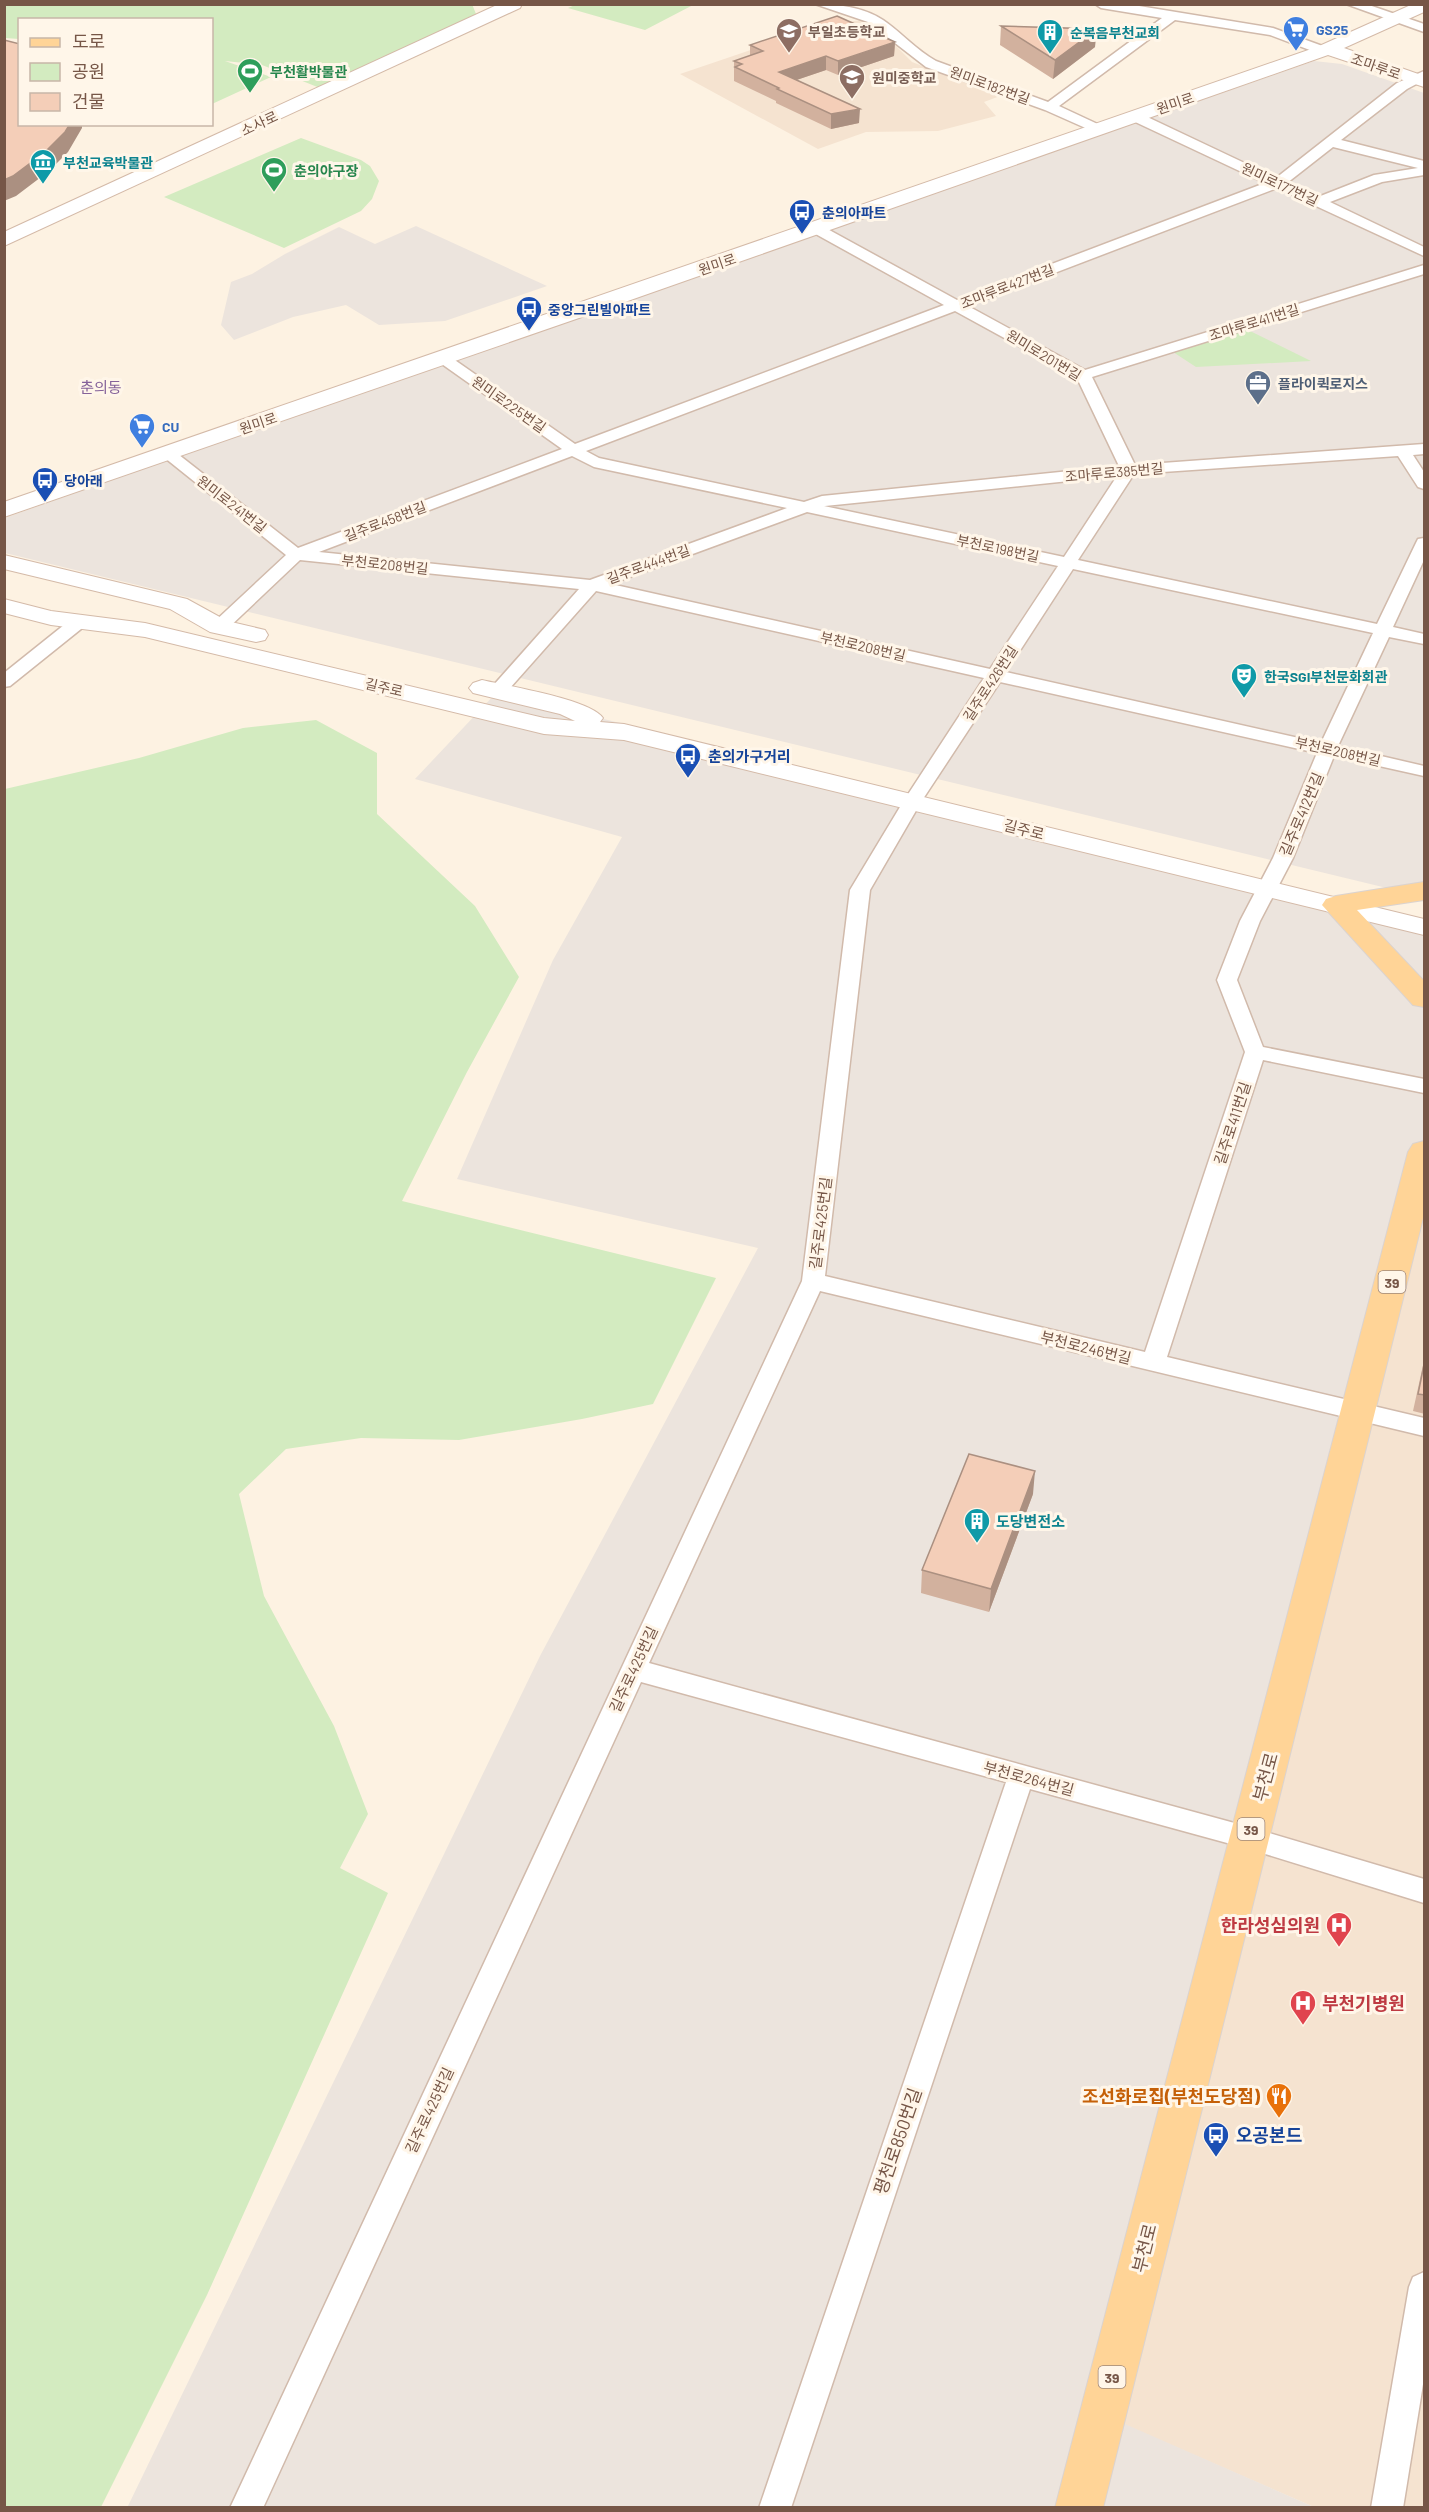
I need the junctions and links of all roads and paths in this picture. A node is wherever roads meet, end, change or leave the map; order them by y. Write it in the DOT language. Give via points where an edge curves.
graph roads {
  1 [pos="514,4"];
  2 [pos="821,4"];
  3 [pos="1101,4"];
  4 [pos="1352,4"];
  5 [pos="1126,6"];
  6 [pos="1425,6"];
  7 [pos="1172,16"];
  8 [pos="1396,18"];
  9 [pos="1425,28"];
  10 [pos="1326,50"];
  11 [pos="1422,79"];
  12 [pos="1050,106"];
  13 [pos="1136,117"];
  14 [pos="1099,130"];
  15 [pos="1331,142"];
  16 [pos="1425,165"];
  17 [pos="1425,171"];
  18 [pos="1278,183"];
  19 [pos="1318,202"];
  20 [pos="816,229"];
  21 [pos="4,240"];
  22 [pos="1425,252"];
  23 [pos="1425,269"];
  24 [pos="958,305"];
  25 [pos="444,359"];
  26 [pos="1083,375"];
  27 [pos="1425,449"];
  28 [pos="574,450"];
  29 [pos="1403,451"];
  30 [pos="168,454"];
  31 [pos="1129,470"];
  32 [pos="1425,484"];
  33 [pos="804,506"];
  34 [pos="4,510"];
  35 [pos="1425,543"];
  36 [pos="296,555"];
  37 [pos="4,562"];
  38 [pos="1068,563"];
  39 [pos="4,576"];
  40 [pos="592,585"];
  41 [pos="4,594"];
  42 [pos="4,606"];
  43 [pos="80,621"];
  44 [pos="219,627"];
  45 [pos="146,630"];
  46 [pos="1382,630"];
  47 [pos="1425,639"];
  48 [pos="995,675"];
  49 [pos="4,682"];
  50 [pos="497,692"];
  51 [pos="454,693"];
  52 [pos="624,732"];
  53 [pos="1328,748"];
  54 [pos="1425,771"];
  55 [pos="912,802"];
  56 [pos="1267,889"];
  57 [pos="1425,891"];
  58 [pos="1336,905"];
  59 [pos="1425,927"];
  60 [pos="1425,998"];
  61 [pos="1255,1052"];
  62 [pos="1425,1086"];
  63 [pos="1425,1152"];
  64 [pos="813,1281"];
  65 [pos="1153,1363"];
  66 [pos="1359,1412"];
  67 [pos="1425,1427"];
  68 [pos="632,1669"];
  69 [pos="1021,1776"];
  70 [pos="1249,1838"];
  71 [pos="1425,1891"];
  72 [pos="1425,2287"];
  73 [pos="1421,2332"];
  74 [pos="246,2508"];
  75 [pos="775,2508"];
  76 [pos="1079,2508"];
  77 [pos="1387,2508"];
  1 -- 21 [label="street, 소사로"];
  2 -- 12 [label="street, 원미로182번길" via="879,23 913,55 931,64"];
  3 -- 5 [label="street"];
  4 -- 8 [label="street"];
  5 -- 7 [label="street"];
  6 -- 8 [label="street, 원미로"];
  7 -- 10 [label="street" via="1273,32"];
  7 -- 12 [label="street"];
  8 -- 9 [label="street"];
  8 -- 10 [label="street, 원미로"];
  10 -- 11 [label="street, 조마루로"];
  10 -- 13 [label="street, 원미로"];
  11 -- 15 [label="street, 조마루로427번길" via="1402,86"];
  12 -- 14 [label="street, 원미로182번길"];
  13 -- 14 [label="street, 원미로"];
  13 -- 18 [label="street, 원미로177번길"];
  14 -- 20 [label="street, 원미로"];
  15 -- 16 [label="street"];
  15 -- 18 [label="street, 조마루로427번길"];
  17 -- 19 [label="street" via="1379,178"];
  18 -- 19 [label="street, 원미로177번길"];
  18 -- 24 [label="street, 조마루로427번길"];
  19 -- 22 [label="street, 원미로177번길"];
  20 -- 24 [label="street, 원미로201번길"];
  20 -- 25 [label="street, 원미로"];
  23 -- 26 [label="street, 조마루로411번길"];
  24 -- 26 [label="street, 원미로201번길"];
  24 -- 28 [label="street, 조마루로427번길"];
  25 -- 28 [label="street, 원미로225번길"];
  25 -- 30 [label="street, 원미로"];
  26 -- 31 [label="street, 원미로201번길"];
  27 -- 29 [label="street, 조마루로385번길"];
  28 -- 33 [label="street, 부천로198번길" via="594,462"];
  28 -- 36 [label="street, 길주로458번길"];
  29 -- 31 [label="street, 조마루로385번길"];
  29 -- 32 [label="street"];
  30 -- 34 [label="street, 원미로"];
  30 -- 36 [label="street, 원미로241번길"];
  31 -- 33 [label="street, 조마루로385번길"];
  31 -- 38 [label="street"];
  33 -- 38 [label="street, 부천로198번길"];
  33 -- 40 [label="street, 길주로444번길"];
  35 -- 46 [label="street, 길주로412번길"];
  36 -- 40 [label="street, 부천로208번길"];
  36 -- 44 [label="street, 길주로458번길"];
  37 -- 44 [label="street, 길주로" via="178,604"];
  38 -- 46 [label="street, 부천로198번길"];
  38 -- 48 [label="street, 길주로426번길"];
  39 -- 44 [label="street, 길주로"];
  40 -- 48 [label="street, 부천로208번길"];
  40 -- 50 [label="street, 길주로444번길"];
  41 -- 45 [label="street, 길주로"];
  42 -- 43 [label="street, 길주로"];
  43 -- 45 [label="street, 길주로"];
  43 -- 49 [label="street"];
  44 -- 51 [label="street, 길주로"];
  45 -- 51 [label="street, 길주로"];
  46 -- 47 [label="street, 부천로198번길"];
  46 -- 53 [label="street, 길주로412번길"];
  48 -- 53 [label="street, 부천로208번길"];
  48 -- 55 [label="street, 길주로426번길"];
  50 -- 51 [label="street, 길주로"];
  50 -- 52 [label="street, 길주로" via="568,708"];
  51 -- 52 [label="street, 길주로" via="544,726"];
  52 -- 55 [label="street, 길주로"];
  53 -- 54 [label="street, 부천로208번길"];
  53 -- 56 [label="street, 길주로412번길"];
  55 -- 56 [label="street, 길주로"];
  55 -- 64 [label="street, 길주로425번길" via="860,890"];
  56 -- 58 [label="street, 길주로"];
  56 -- 61 [label="street" via="1227,980"];
  57 -- 58 [label="main road"];
  58 -- 59 [label="street, 길주로"];
  58 -- 60 [label="main road"];
  61 -- 62 [label="street"];
  61 -- 65 [label="street, 길주로411번길"];
  63 -- 66 [label="main road, 부천로 / 39"];
  64 -- 65 [label="street, 부천로246번길"];
  64 -- 68 [label="street, 길주로425번길"];
  65 -- 66 [label="street, 부천로246번길"];
  66 -- 67 [label="street, 부천로246번길"];
  66 -- 70 [label="main road, 부천로 / 39"];
  68 -- 69 [label="street, 부천로264번길"];
  68 -- 74 [label="street, 길주로425번길"];
  69 -- 70 [label="street, 부천로264번길"];
  69 -- 75 [label="street, 평천로850번길"];
  70 -- 71 [label="street, 부천로264번길"];
  70 -- 76 [label="main road, 부천로 / 39"];
  72 -- 73 [label="street"];
  73 -- 77 [label="street"];
}
